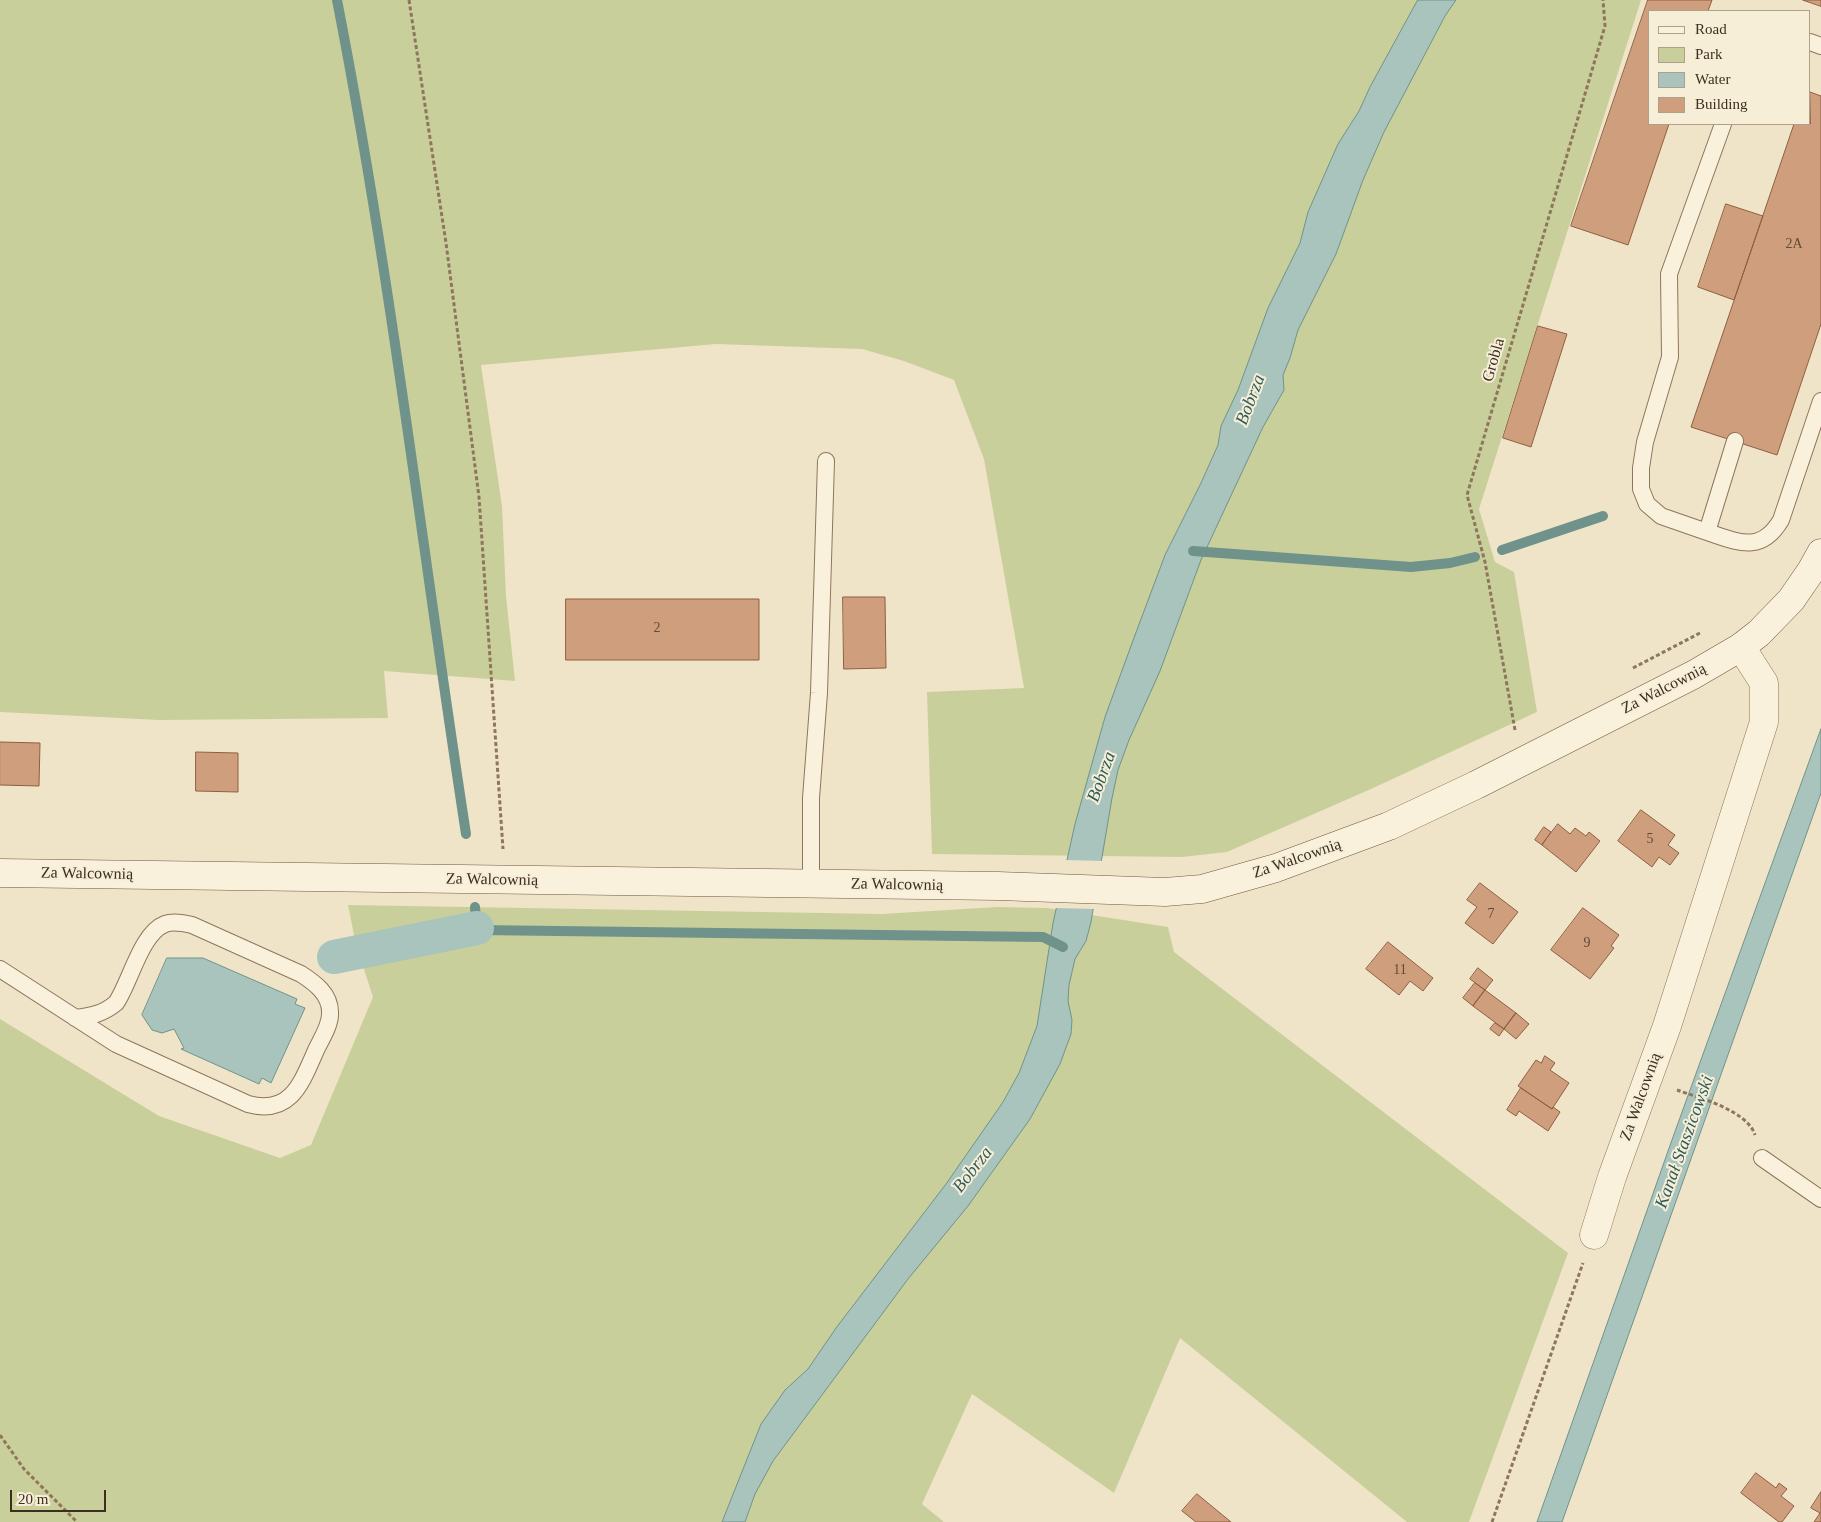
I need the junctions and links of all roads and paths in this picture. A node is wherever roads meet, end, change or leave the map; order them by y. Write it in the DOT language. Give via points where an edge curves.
graph roads {
  1 [pos="409,0"];
  2 [pos="1603,0"];
  3 [pos="1723,125"];
  4 [pos="1821,401"];
  5 [pos="1735,441"];
  6 [pos="826,461"];
  7 [pos="1707,532"];
  8 [pos="1821,553"];
  9 [pos="1703,631"];
  10 [pos="1741,647"];
  11 [pos="1626,672"];
  12 [pos="1523,726"];
  13 [pos="504,857"];
  14 [pos="0,873"];
  15 [pos="811,883"];
  16 [pos="0,969"];
  17 [pos="75,1018"];
  18 [pos="1675,1089"];
  19 [pos="1753,1130"];
  20 [pos="1762,1158"];
  21 [pos="1821,1199"];
  22 [pos="1594,1235"];
  23 [pos="0,1434"];
  24 [pos="77,1522"];
  25 [pos="1492,1522"];
  1 -- 13 [label="path" via="446,243 479,497"];
  2 -- 12 [label="path, Grobla" via="1605,26 1467,495 1484,562 1515,730"];
  3 -- 7 [label="lane" via="1669,274 1670,358 1645,442 1641,468 1641,489 1647,504 1661,516"];
  4 -- 7 [label="lane" via="1782,520 1775,530 1762,540 1749,544"];
  5 -- 7 [label="lane"];
  6 -- 15 [label="lane" via="819,693 811,798"];
  8 -- 10 [label="main road, Za Walcownią" via="1791,600"];
  9 -- 11 [label="path"];
  10 -- 15 [label="main road, Za Walcownią" via="1693,675 1389,826 1224,884 1165,892"];
  10 -- 22 [label="main road, Za Walcownią" via="1764,683 1764,722 1674,1004"];
  14 -- 15 [label="main road, Za Walcownią"];
  16 -- 17 [label="lane"];
  17 -- 17 [label="lane" via="98,1015 116,1003 151,934 164,924 173,923 192,925 310,979 325,994 330,1012 299,1088 284,1102 262,1107 248,1104 116,1044"];
  18 -- 19 [label="path" via="1730,1109"];
  20 -- 21 [label="lane"];
  22 -- 25 [label="path"];
  23 -- 24 [label="path" via="24,1469"];
}
